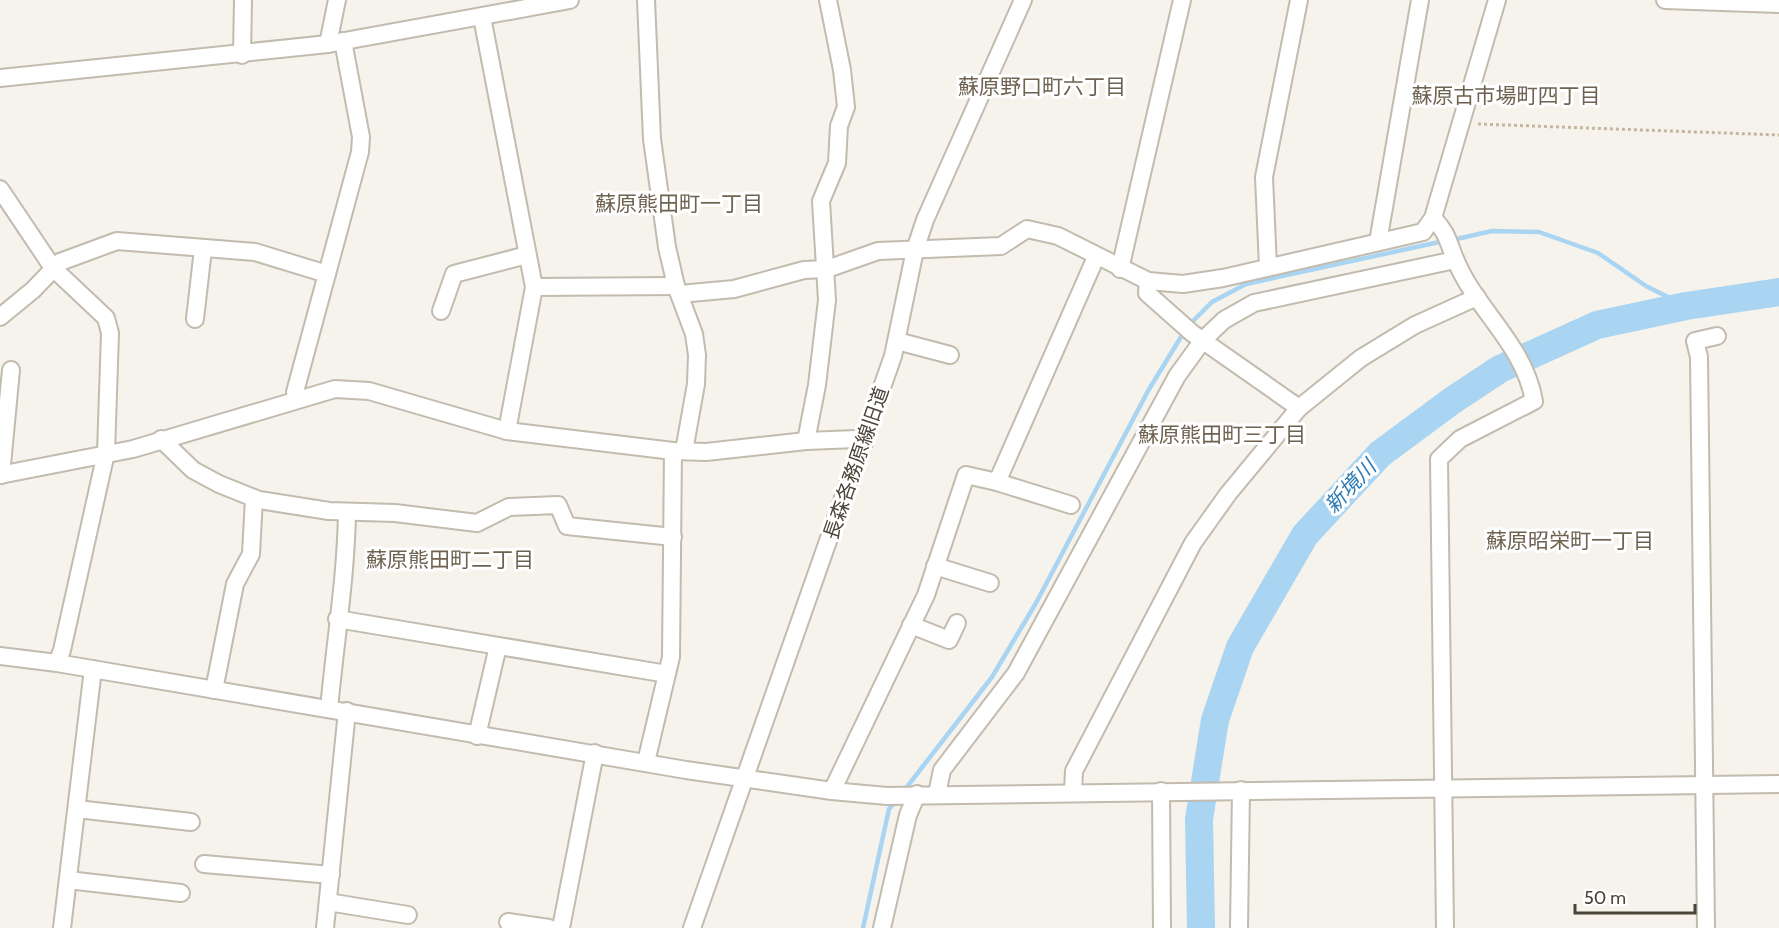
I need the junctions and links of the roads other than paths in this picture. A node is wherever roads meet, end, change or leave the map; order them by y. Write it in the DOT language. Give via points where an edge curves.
graph roads {
  1 [pos="243,0"];
  2 [pos="337,0"];
  3 [pos="570,0"];
  4 [pos="646,0"];
  5 [pos="828,0"];
  6 [pos="1023,0"];
  7 [pos="1182,0"];
  8 [pos="1299,0"];
  9 [pos="1419,0"];
  10 [pos="1497,0"];
  11 [pos="1665,0"];
  12 [pos="1777,3"];
  13 [pos="482,17"];
  14 [pos="335,43"];
  15 [pos="242,55"];
  16 [pos="0,78"];
  17 [pos="0,189"];
  18 [pos="1433,218"];
  19 [pos="1377,242"];
  20 [pos="203,249"];
  21 [pos="915,250"];
  22 [pos="527,255"];
  23 [pos="1455,256"];
  24 [pos="1096,257"];
  25 [pos="1268,267"];
  26 [pos="53,268"];
  27 [pos="827,269"];
  28 [pos="1120,269"];
  29 [pos="327,274"];
  30 [pos="1148,281"];
  31 [pos="534,287"];
  32 [pos="678,290"];
  33 [pos="1477,297"];
  34 [pos="441,311"];
  35 [pos="0,317"];
  36 [pos="195,319"];
  37 [pos="1198,336"];
  38 [pos="1718,336"];
  39 [pos="897,341"];
  40 [pos="950,355"];
  41 [pos="10,370"];
  42 [pos="297,399"];
  43 [pos="1299,408"];
  44 [pos="507,431"];
  45 [pos="160,439"];
  46 [pos="806,441"];
  47 [pos="864,443"];
  48 [pos="678,451"];
  49 [pos="106,453"];
  50 [pos="1,475"];
  51 [pos="997,482"];
  52 [pos="254,498"];
  53 [pos="1071,505"];
  54 [pos="347,512"];
  55 [pos="673,537"];
  56 [pos="935,566"];
  57 [pos="990,583"];
  58 [pos="338,619"];
  59 [pos="957,623"];
  60 [pos="911,625"];
  61 [pos="498,646"];
  62 [pos="0,656"];
  63 [pos="57,663"];
  64 [pos="93,669"];
  65 [pos="667,674"];
  66 [pos="214,690"];
  67 [pos="329,709"];
  68 [pos="347,711"];
  69 [pos="477,736"];
  70 [pos="595,753"];
  71 [pos="646,762"];
  72 [pos="744,778"];
  73 [pos="1779,784"];
  74 [pos="1704,786"];
  75 [pos="1443,788"];
  76 [pos="1235,790"];
  77 [pos="832,791"];
  78 [pos="1168,791"];
  79 [pos="1073,792"];
  80 [pos="915,794"];
  81 [pos="937,794"];
  82 [pos="77,809"];
  83 [pos="191,822"];
  84 [pos="204,864"];
  85 [pos="331,875"];
  86 [pos="68,880"];
  87 [pos="181,892"];
  88 [pos="328,902"];
  89 [pos="408,915"];
  90 [pos="508,922"];
  91 [pos="62,928"];
  92 [pos="325,928"];
  93 [pos="549,928"];
  94 [pos="561,928"];
  95 [pos="692,928"];
  96 [pos="882,928"];
  97 [pos="1162,928"];
  98 [pos="1239,928"];
  99 [pos="1445,928"];
  100 [pos="1706,928"];
  1 -- 15 [label="street"];
  2 -- 14 [label="street"];
  3 -- 13 [label="street"];
  4 -- 32 [label="street" via="652,139 667,247"];
  5 -- 27 [label="street" via="846,107 839,126 837,163 821,201"];
  6 -- 21 [label="street, 長森各務原線旧道" via="924,220"];
  7 -- 28 [label="street"];
  8 -- 25 [label="street" via="1264,177"];
  9 -- 19 [label="street"];
  10 -- 18 [label="street"];
  11 -- 12 [label="street"];
  13 -- 14 [label="street"];
  13 -- 22 [label="street"];
  14 -- 15 [label="street"];
  14 -- 29 [label="street" via="361,137"];
  15 -- 16 [label="street"];
  17 -- 26 [label="street"];
  18 -- 19 [label="street" via="1423,232"];
  18 -- 23 [label="street" via="1445,230"];
  19 -- 25 [label="street"];
  20 -- 26 [label="street" via="117,242"];
  20 -- 29 [label="street" via="255,252"];
  20 -- 36 [label="street"];
  21 -- 24 [label="street" via="1001,246 1027,230 1059,236"];
  21 -- 27 [label="street" via="878,250"];
  21 -- 39 [label="street, 長森各務原線旧道"];
  22 -- 31 [label="street"];
  22 -- 34 [label="street" via="454,274"];
  23 -- 33 [label="street"];
  23 -- 37 [label="street" via="1254,303"];
  24 -- 28 [label="street"];
  24 -- 51 [label="street"];
  25 -- 30 [label="street" via="1183,284"];
  26 -- 35 [label="street"];
  26 -- 49 [label="street" via="106,318 110,333"];
  27 -- 32 [label="street" via="804,270 734,289"];
  27 -- 46 [label="street" via="817,385"];
  28 -- 30 [label="street"];
  29 -- 42 [label="street" via="295,392"];
  30 -- 37 [label="street" via="1147,293"];
  31 -- 32 [label="street"];
  31 -- 44 [label="street"];
  32 -- 48 [label="street" via="694,334 697,355 696,384"];
  33 -- 43 [label="street" via="1415,324 1361,358"];
  33 -- 75 [label="street" via="1510,339 1534,401 1460,439 1439,459"];
  37 -- 43 [label="street"];
  37 -- 81 [label="street" via="1016,673 942,770"];
  38 -- 74 [label="street" via="1695,341 1699,357"];
  39 -- 40 [label="street"];
  39 -- 47 [label="street, 長森各務原線旧道"];
  41 -- 50 [label="street"];
  42 -- 44 [label="street" via="334,390 369,391"];
  42 -- 45 [label="street"];
  43 -- 79 [label="street" via="1193,543 1074,771"];
  44 -- 48 [label="street"];
  45 -- 49 [label="street"];
  45 -- 52 [label="street" via="193,470"];
  46 -- 47 [label="street" via="855,439"];
  46 -- 48 [label="street" via="706,452"];
  47 -- 72 [label="street, 長森各務原線旧道"];
  48 -- 55 [label="street"];
  49 -- 50 [label="street"];
  49 -- 63 [label="street"];
  51 -- 53 [label="street"];
  51 -- 56 [label="street" via="966,475"];
  52 -- 54 [label="street"];
  52 -- 66 [label="street" via="251,554 235,584"];
  54 -- 55 [label="street" via="395,513 477,523 509,507 558,505 567,526"];
  54 -- 58 [label="street" via="345,579"];
  55 -- 65 [label="street" via="671,657"];
  56 -- 57 [label="street"];
  56 -- 60 [label="street"];
  58 -- 61 [label="street"];
  58 -- 67 [label="street"];
  59 -- 60 [label="street" via="949,640"];
  60 -- 77 [label="street"];
  61 -- 65 [label="street"];
  61 -- 69 [label="street"];
  62 -- 63 [label="street"];
  63 -- 64 [label="street"];
  64 -- 66 [label="street"];
  64 -- 82 [label="street"];
  65 -- 71 [label="street"];
  66 -- 67 [label="street"];
  67 -- 68 [label="street"];
  68 -- 69 [label="street"];
  68 -- 85 [label="street"];
  69 -- 70 [label="street"];
  70 -- 71 [label="street"];
  70 -- 94 [label="street"];
  71 -- 72 [label="street"];
  72 -- 77 [label="street"];
  72 -- 95 [label="street, 長森各務原線旧道"];
  73 -- 74 [label="street"];
  74 -- 75 [label="street"];
  74 -- 100 [label="street"];
  75 -- 76 [label="street"];
  75 -- 99 [label="street"];
  76 -- 78 [label="street"];
  76 -- 98 [label="street"];
  77 -- 80 [label="street" via="887,796"];
  78 -- 79 [label="street"];
  78 -- 97 [label="street"];
  79 -- 81 [label="street"];
  80 -- 81 [label="street"];
  80 -- 96 [label="street"];
  82 -- 83 [label="street"];
  82 -- 86 [label="street"];
  84 -- 85 [label="street"];
  85 -- 88 [label="street"];
  86 -- 87 [label="street"];
  86 -- 91 [label="street"];
  88 -- 89 [label="street"];
  88 -- 92 [label="street"];
  90 -- 93 [label="street"];
}
